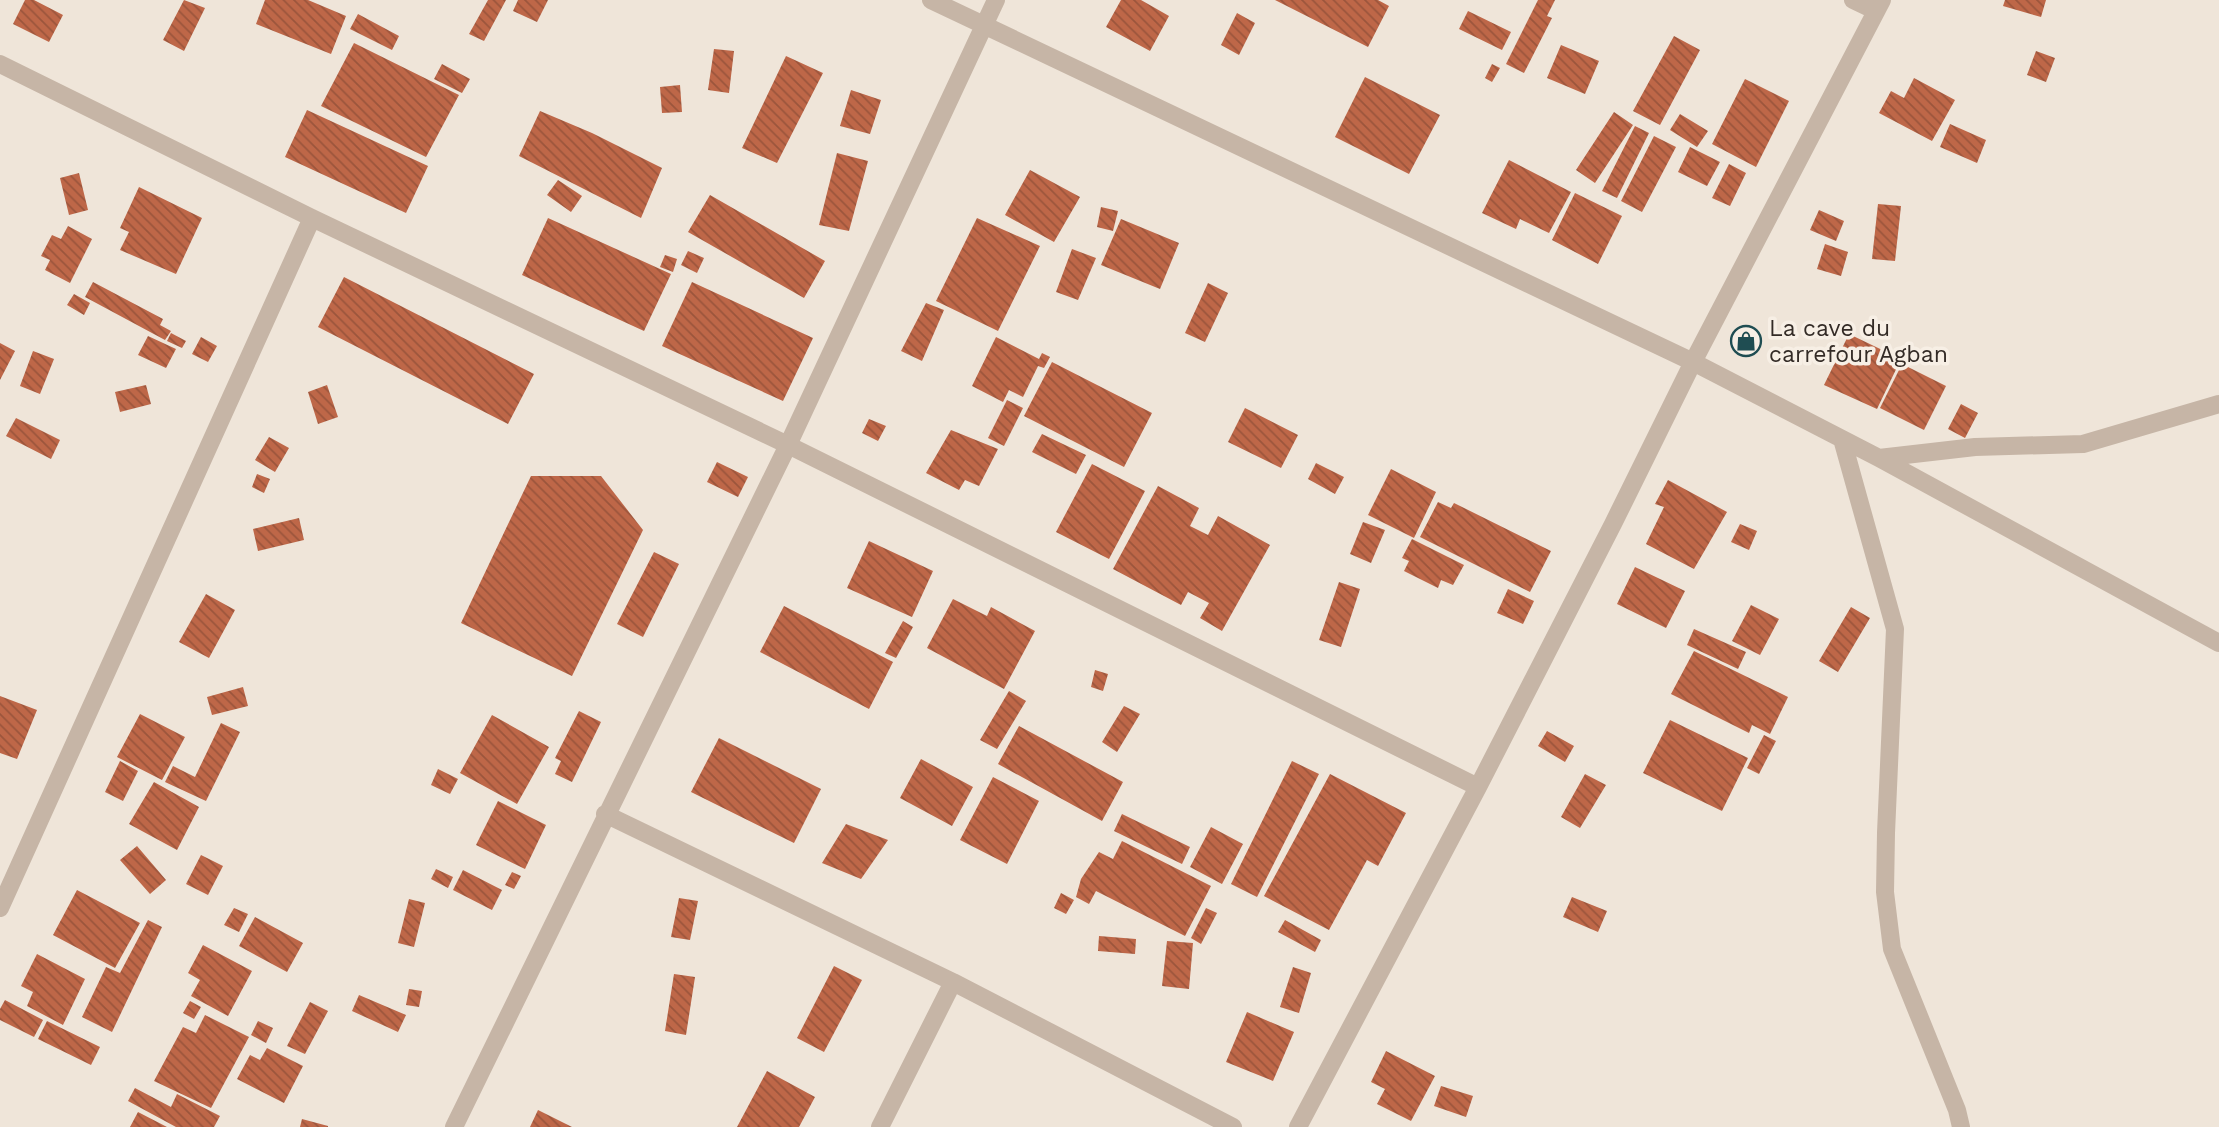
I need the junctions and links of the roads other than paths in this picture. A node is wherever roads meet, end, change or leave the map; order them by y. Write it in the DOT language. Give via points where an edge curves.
graph roads {
  1 [pos="931,0"];
  2 [pos="996,0"];
  3 [pos="1853,0"];
  4 [pos="1879,6"];
  5 [pos="983,26"];
  6 [pos="0,64"];
  7 [pos="312,218"];
  8 [pos="1693,362"];
  9 [pos="2219,404"];
  10 [pos="1842,439"];
  11 [pos="788,445"];
  12 [pos="1879,458"];
  13 [pos="2219,643"];
  14 [pos="1478,787"];
  15 [pos="605,814"];
  16 [pos="0,908"];
  17 [pos="953,982"];
  18 [pos="454,1127"];
  19 [pos="880,1127"];
  20 [pos="1233,1127"];
  21 [pos="1298,1127"];
  22 [pos="1961,1127"];
  1 -- 5 [label="street"];
  2 -- 5 [label="street"];
  3 -- 4 [label="street"];
  4 -- 8 [label="street"];
  5 -- 8 [label="street"];
  5 -- 11 [label="street"];
  6 -- 7 [label="street"];
  7 -- 11 [label="street"];
  7 -- 16 [label="street"];
  8 -- 10 [label="street"];
  8 -- 14 [label="street"];
  9 -- 12 [label="street" via="2083,444 1975,447"];
  10 -- 12 [label="street"];
  10 -- 22 [label="street" via="1895,629 1885,868 1892,949"];
  11 -- 14 [label="street"];
  11 -- 15 [label="street"];
  12 -- 13 [label="street"];
  14 -- 21 [label="street"];
  15 -- 17 [label="street"];
  15 -- 18 [label="street"];
  17 -- 19 [label="street"];
  17 -- 20 [label="street"];
}
